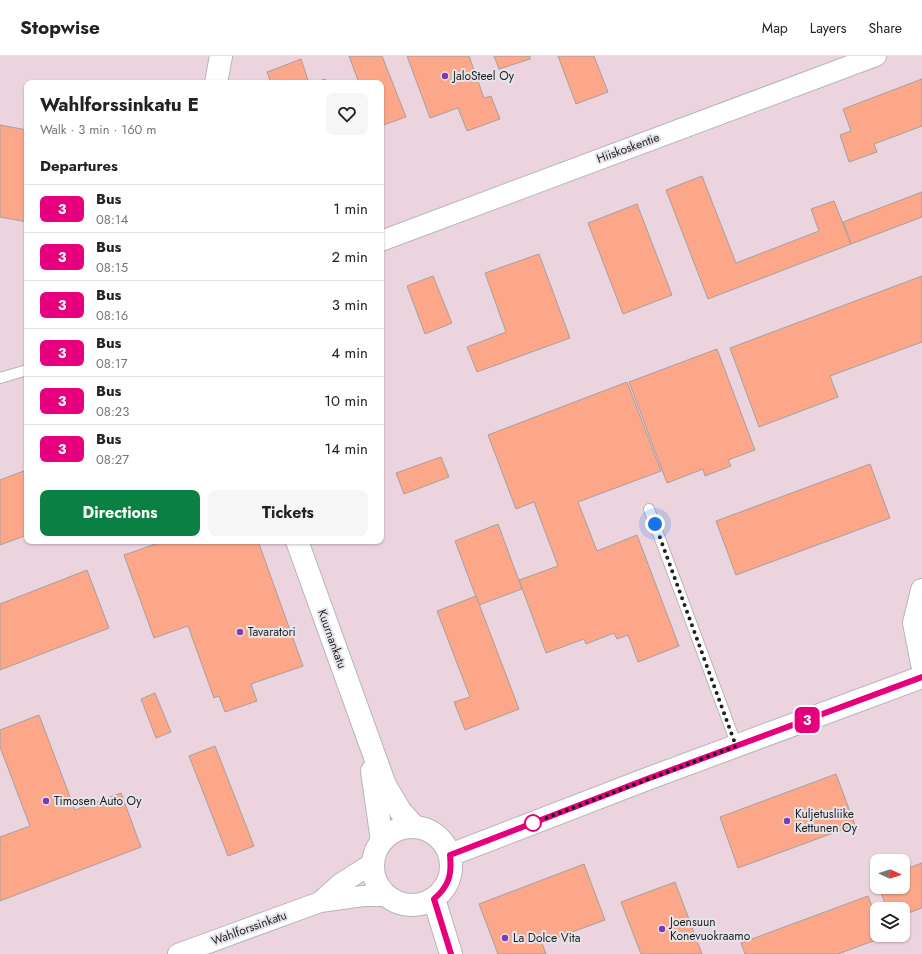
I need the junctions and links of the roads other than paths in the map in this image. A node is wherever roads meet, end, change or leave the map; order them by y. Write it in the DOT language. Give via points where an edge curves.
graph roads {
  1 [pos="221,56"];
  2 [pos="876,56"];
  3 [pos="217,80"];
  4 [pos="384,240"];
  5 [pos="24,371"];
  6 [pos="0,378"];
  7 [pos="649,509"];
  8 [pos="298,544"];
  9 [pos="922,590"];
  10 [pos="922,664"];
  11 [pos="922,677"];
  12 [pos="368,738"];
  13 [pos="736,746"];
  14 [pos="415,827"];
  15 [pos="382,841"];
  16 [pos="450,855"];
  17 [pos="373,863"];
  18 [pos="386,896"];
  19 [pos="434,899"];
  20 [pos="320,902"];
  21 [pos="178,954"];
  22 [pos="451,954"];
  1 -- 3 [label="street"];
  2 -- 4 [label="street, Hiiskoskentie"];
  5 -- 6 [label="lane"];
  7 -- 13 [label="lane"];
  8 -- 12 [label="street, Kuurnankatu"];
  9 -- 10 [label="street" via="914,623"];
  11 -- 13 [label="street"];
  12 -- 14 [label="street, Kuurnankatu" via="385,785 401,812"];
  12 -- 15 [label="street, Kuurnankatu"];
  13 -- 16 [label="street"];
  14 -- 15 [label="street" via="403,828"];
  14 -- 16 [label="street" via="437,836"];
  15 -- 17 [label="street"];
  16 -- 19 [label="street" via="448,881 442,892"];
  17 -- 18 [label="street" via="378,887"];
  17 -- 20 [label="street, Wahlforssinkatu" via="340,884"];
  18 -- 19 [label="street" via="408,905 420,905"];
  18 -- 20 [label="street, Wahlforssinkatu" via="363,896"];
  19 -- 22 [label="street"];
  20 -- 21 [label="street, Wahlforssinkatu"];
}
